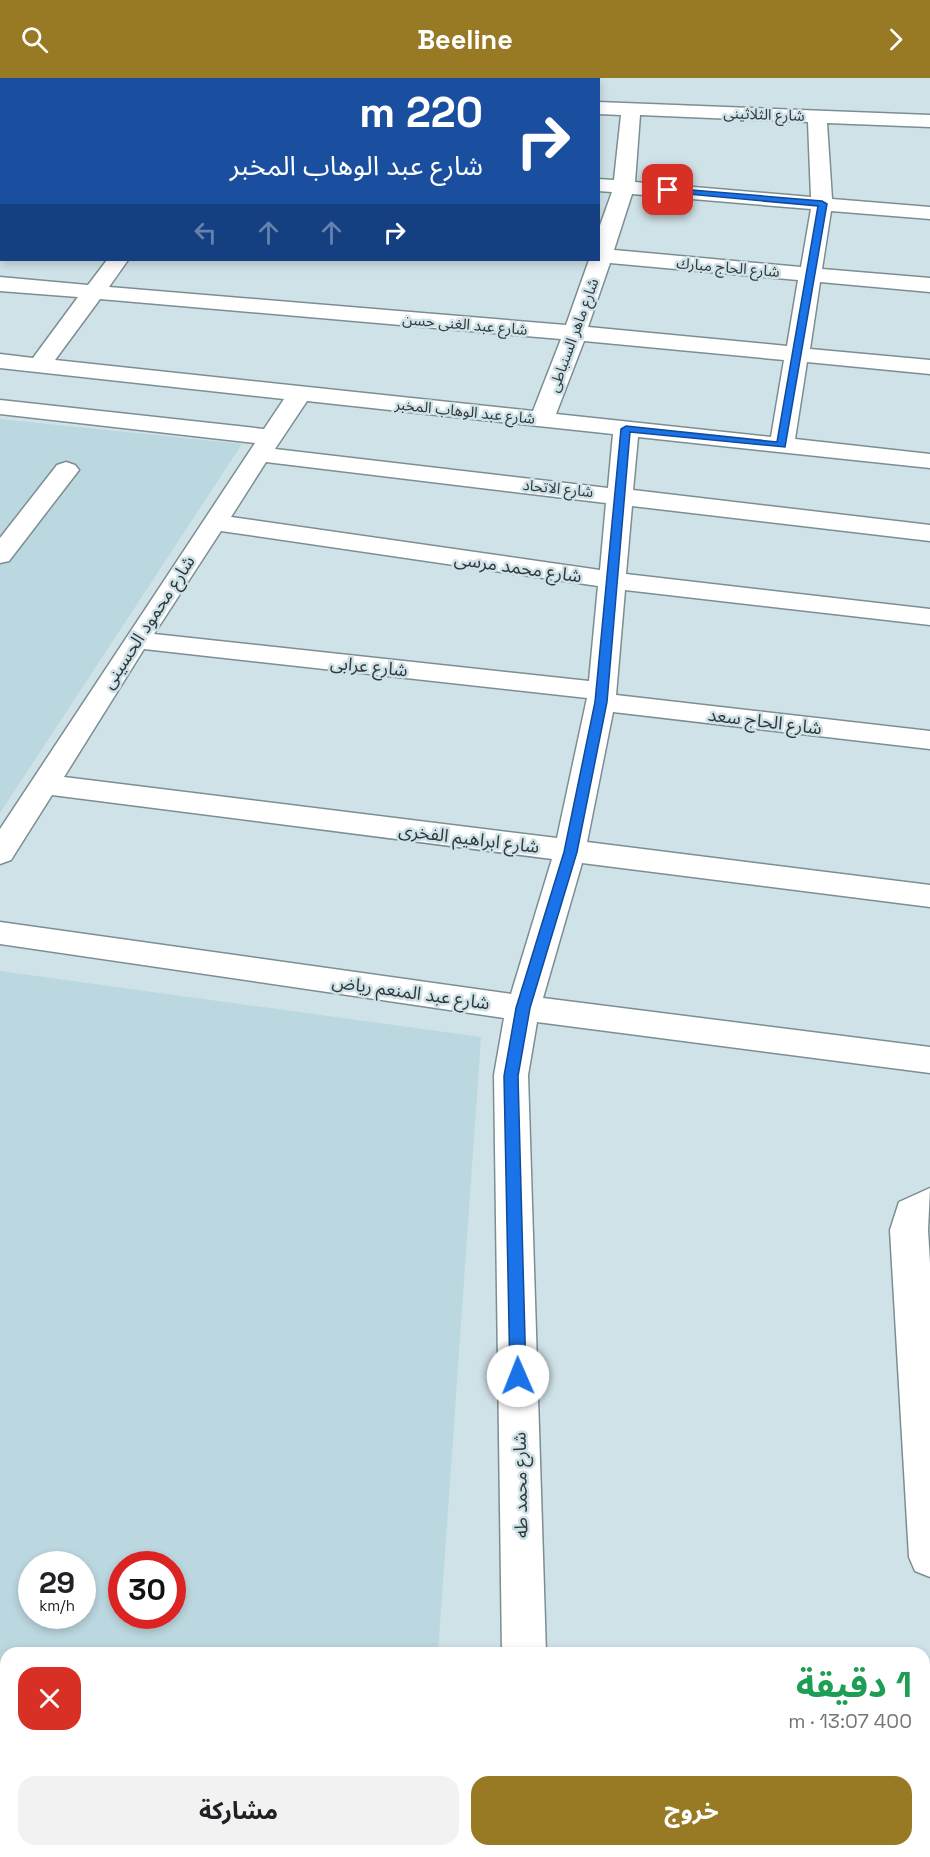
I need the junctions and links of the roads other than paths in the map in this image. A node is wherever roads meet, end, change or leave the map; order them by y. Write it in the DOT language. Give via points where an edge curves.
graph roads {
  1 [pos="600,108"];
  2 [pos="631,109"];
  3 [pos="817,116"];
  4 [pos="930,121"];
  5 [pos="600,185"];
  6 [pos="624,187"];
  7 [pos="822,204"];
  8 [pos="930,213"];
  9 [pos="600,255"];
  10 [pos="117,261"];
  11 [pos="598,261"];
  12 [pos="809,274"];
  13 [pos="0,284"];
  14 [pos="930,285"];
  15 [pos="94,292"];
  16 [pos="575,333"];
  17 [pos="796,353"];
  18 [pos="0,361"];
  19 [pos="39,365"];
  20 [pos="930,367"];
  21 [pos="300,393"];
  22 [pos="0,408"];
  23 [pos="542,420"];
  24 [pos="626,429"];
  25 [pos="264,445"];
  26 [pos="782,445"];
  27 [pos="930,461"];
  28 [pos="66,470"];
  29 [pos="618,495"];
  30 [pos="213,522"];
  31 [pos="930,533"];
  32 [pos="0,555"];
  33 [pos="611,580"];
  34 [pos="930,617"];
  35 [pos="136,640"];
  36 [pos="601,697"];
  37 [pos="930,740"];
  38 [pos="44,784"];
  39 [pos="570,852"];
  40 [pos="0,853"];
  41 [pos="930,896"];
  42 [pos="0,933"];
  43 [pos="523,1008"];
  44 [pos="930,1060"];
  45 [pos="930,1203"];
  46 [pos="930,1557"];
  47 [pos="524,1647"];
  1 -- 2 [label="street, شارع الثلاثينى"];
  2 -- 3 [label="street, شارع الثلاثينى"];
  2 -- 6 [label="street, شارع ماهر السنباطى"];
  3 -- 4 [label="street, شارع الثلاثينى"];
  3 -- 7 [label="street"];
  5 -- 6 [label="street"];
  6 -- 7 [label="street"];
  6 -- 9 [label="street, شارع ماهر السنباطى"];
  7 -- 8 [label="street"];
  7 -- 12 [label="street"];
  9 -- 12 [label="street, شارع الحاج مبارك"];
  10 -- 15 [label="street"];
  11 -- 16 [label="street, شارع ماهر السنباطى"];
  12 -- 14 [label="street, شارع الحاج مبارك"];
  12 -- 17 [label="street"];
  13 -- 15 [label="street, شارع عبد الغنى حسن"];
  15 -- 16 [label="street, شارع عبد الغنى حسن"];
  15 -- 19 [label="street"];
  16 -- 17 [label="street, شارع عبد الغنى حسن"];
  16 -- 23 [label="street, شارع ماهر السنباطى"];
  17 -- 20 [label="street, شارع عبد الغنى حسن"];
  17 -- 26 [label="street"];
  18 -- 19 [label="street, شارع عبد الوهاب المخبر"];
  19 -- 21 [label="street, شارع عبد الوهاب المخبر"];
  21 -- 23 [label="street, شارع عبد الوهاب المخبر"];
  21 -- 25 [label="street, شارع محمود الحسينى"];
  22 -- 25 [label="street, شارع الاتحاد"];
  23 -- 24 [label="street, شارع عبد الوهاب المخبر"];
  24 -- 26 [label="street, شارع عبد الوهاب المخبر"];
  24 -- 29 [label="street, شارع محمد طه"];
  25 -- 29 [label="street, شارع الاتحاد"];
  25 -- 30 [label="street, شارع محمود الحسينى"];
  26 -- 27 [label="street, شارع عبد الوهاب المخبر"];
  28 -- 32 [label="street"];
  29 -- 31 [label="street, شارع الاتحاد"];
  29 -- 33 [label="street, شارع محمد طه"];
  30 -- 33 [label="street, شارع محمد مرسى"];
  30 -- 35 [label="street, شارع محمود الحسينى"];
  33 -- 34 [label="street, شارع محمد مرسى"];
  33 -- 36 [label="street, شارع محمد طه"];
  35 -- 36 [label="street, شارع عرابى"];
  35 -- 38 [label="street, شارع محمود الحسينى"];
  36 -- 37 [label="street, شارع الحاج سعد"];
  36 -- 39 [label="street, شارع محمد طه"];
  38 -- 39 [label="street, شارع ابراهيم الفخرى"];
  38 -- 40 [label="street, شارع محمود الحسينى"];
  39 -- 41 [label="street, شارع ابراهيم الفخرى"];
  39 -- 43 [label="street, شارع محمد طه"];
  42 -- 43 [label="street, شارع عبد المنعم رياض"];
  43 -- 44 [label="street, شارع عبد المنعم رياض"];
  43 -- 47 [label="street, شارع محمد طه" via="511,1076"];
  45 -- 46 [label="street" via="912,1213 909,1230"];
}
